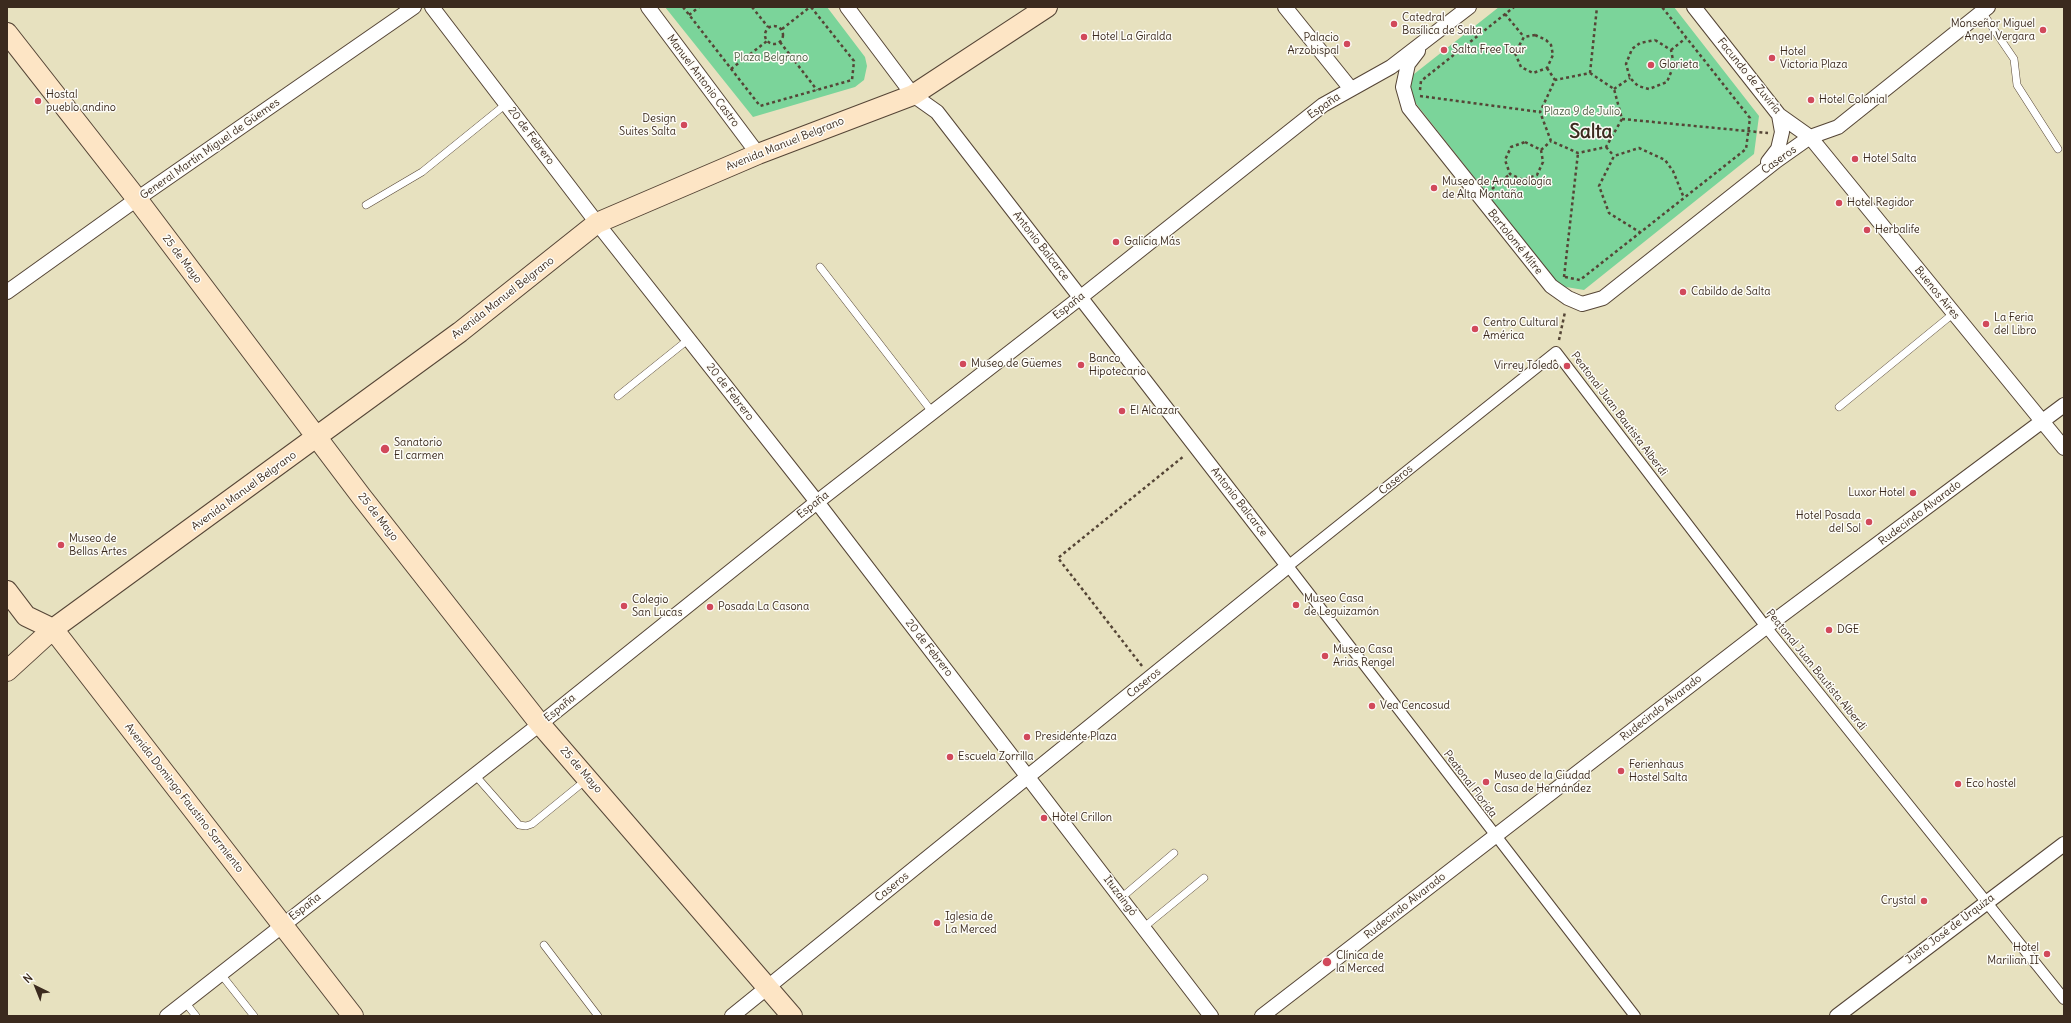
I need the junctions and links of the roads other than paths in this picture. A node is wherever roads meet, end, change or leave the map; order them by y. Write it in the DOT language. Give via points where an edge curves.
graph roads {
  1 [pos="414,7"];
  2 [pos="432,7"];
  3 [pos="648,7"];
  4 [pos="847,7"];
  5 [pos="1047,7"];
  6 [pos="1285,7"];
  7 [pos="1469,7"];
  8 [pos="1694,7"];
  9 [pos="1985,9"];
  10 [pos="7,33"];
  11 [pos="1427,40"];
  12 [pos="1350,89"];
  13 [pos="913,94"];
  14 [pos="506,104"];
  15 [pos="1779,115"];
  16 [pos="1810,138"];
  17 [pos="2058,149"];
  18 [pos="758,154"];
  19 [pos="1755,178"];
  20 [pos="137,199"];
  21 [pos="366,205"];
  22 [pos="598,223"];
  23 [pos="820,267"];
  24 [pos="7,292"];
  25 [pos="1081,297"];
  26 [pos="1568,298"];
  27 [pos="1954,313"];
  28 [pos="688,339"];
  29 [pos="1556,352"];
  30 [pos="618,396"];
  31 [pos="2064,405"];
  32 [pos="1839,406"];
  33 [pos="932,412"];
  34 [pos="2043,421"];
  35 [pos="318,438"];
  36 [pos="2064,448"];
  37 [pos="817,502"];
  38 [pos="1288,566"];
  39 [pos="7,591"];
  40 [pos="1766,627"];
  41 [pos="53,629"];
  42 [pos="7,671"];
  43 [pos="540,724"];
  44 [pos="475,775"];
  45 [pos="1028,777"];
  46 [pos="588,779"];
  47 [pos="1495,836"];
  48 [pos="2064,844"];
  49 [pos="1174,854"];
  50 [pos="1204,878"];
  51 [pos="1121,898"];
  52 [pos="1986,901"];
  53 [pos="282,925"];
  54 [pos="1143,928"];
  55 [pos="544,946"];
  56 [pos="220,973"];
  57 [pos="768,987"];
  58 [pos="2064,999"];
  59 [pos="184,1002"];
  60 [pos="167,1016"];
  61 [pos="196,1016"];
  62 [pos="254,1016"];
  63 [pos="354,1016"];
  64 [pos="598,1016"];
  65 [pos="732,1016"];
  66 [pos="792,1016"];
  67 [pos="1211,1016"];
  68 [pos="1262,1016"];
  69 [pos="1635,1016"];
  70 [pos="1837,1016"];
  1 -- 20 [label="street, General Martín Miguel de Güemes"];
  2 -- 14 [label="street, 20 de Febrero"];
  3 -- 18 [label="street, Manuel Antonio Castro"];
  4 -- 13 [label="street, Antonio Balcarce"];
  5 -- 13 [label="main road, Avenida Manuel Belgrano"];
  6 -- 12 [label="street"];
  7 -- 11 [label="street, España"];
  8 -- 15 [label="street, Facundo de Zuviría"];
  9 -- 16 [label="street, Caseros" via="1838,127"];
  9 -- 17 [label="lane" via="2014,59 2017,86"];
  10 -- 20 [label="main road, 25 de Mayo"];
  11 -- 12 [label="street, España" via="1391,67"];
  11 -- 26 [label="street, Bartolomé Mitre" via="1408,64 1403,87 1409,108 1551,286"];
  12 -- 25 [label="street, España" via="1323,105"];
  13 -- 18 [label="main road, Avenida Manuel Belgrano"];
  13 -- 25 [label="street, Antonio Balcarce" via="937,112"];
  14 -- 21 [label="lane" via="422,172"];
  14 -- 22 [label="street, 20 de Febrero"];
  15 -- 16 [label="street, Facundo de Zuviría"];
  15 -- 19 [label="street" via="1781,135 1778,149"];
  16 -- 19 [label="street, Caseros"];
  16 -- 27 [label="street, Buenos Aires"];
  18 -- 22 [label="main road, Avenida Manuel Belgrano"];
  19 -- 26 [label="street, Caseros" via="1603,298 1582,304"];
  20 -- 24 [label="street, General Martín Miguel de Güemes"];
  20 -- 35 [label="main road, 25 de Mayo"];
  22 -- 28 [label="street, 20 de Febrero"];
  22 -- 35 [label="main road, Avenida Manuel Belgrano" via="460,332"];
  23 -- 33 [label="lane"];
  25 -- 33 [label="street, España"];
  25 -- 38 [label="street, Antonio Balcarce"];
  27 -- 32 [label="lane"];
  27 -- 34 [label="street, Buenos Aires"];
  28 -- 30 [label="lane"];
  28 -- 37 [label="street, 20 de Febrero"];
  29 -- 38 [label="street, Caseros"];
  29 -- 40 [label="street, Peatonal Juan Bautista Alberdi"];
  31 -- 34 [label="street, Rudecindo Alvarado"];
  33 -- 37 [label="street, España"];
  34 -- 36 [label="street, Buenos Aires"];
  34 -- 40 [label="street, Rudecindo Alvarado"];
  35 -- 41 [label="main road, Avenida Manuel Belgrano"];
  35 -- 43 [label="main road, 25 de Mayo"];
  37 -- 43 [label="street, España"];
  37 -- 45 [label="street, 20 de Febrero"];
  38 -- 45 [label="street, Caseros"];
  38 -- 47 [label="street, Peatonal Florida"];
  39 -- 41 [label="main road, Avenida Domingo Faustino Sarmiento" via="26,616"];
  40 -- 47 [label="street, Rudecindo Alvarado"];
  40 -- 52 [label="street, Peatonal Juan Bautista Alberdi"];
  41 -- 42 [label="main road, Avenida Manuel Belgrano"];
  41 -- 53 [label="main road, Avenida Domingo Faustino Sarmiento"];
  43 -- 44 [label="street, España"];
  43 -- 46 [label="main road, 25 de Mayo"];
  44 -- 46 [label="lane" via="519,825 526,826 532,824"];
  44 -- 53 [label="street, España"];
  45 -- 51 [label="street, Ituzaingó"];
  45 -- 57 [label="street, Caseros"];
  46 -- 57 [label="main road, 25 de Mayo"];
  47 -- 68 [label="street, Rudecindo Alvarado"];
  47 -- 69 [label="street, Peatonal Florida"];
  48 -- 52 [label="street, Justo José de Urquiza"];
  49 -- 51 [label="lane"];
  50 -- 54 [label="lane"];
  51 -- 54 [label="street, Ituzaingó"];
  52 -- 58 [label="street, Peatonal Juan Bautista Alberdi"];
  52 -- 70 [label="street, Justo José de Urquiza"];
  53 -- 56 [label="street, España"];
  53 -- 63 [label="main road, Avenida Domingo Faustino Sarmiento"];
  54 -- 67 [label="street, Ituzaingó"];
  55 -- 64 [label="lane"];
  56 -- 59 [label="street, España"];
  56 -- 62 [label="lane"];
  57 -- 65 [label="street, Caseros"];
  57 -- 66 [label="main road, 25 de Mayo"];
  59 -- 60 [label="street, España"];
  59 -- 61 [label="lane"];
}
